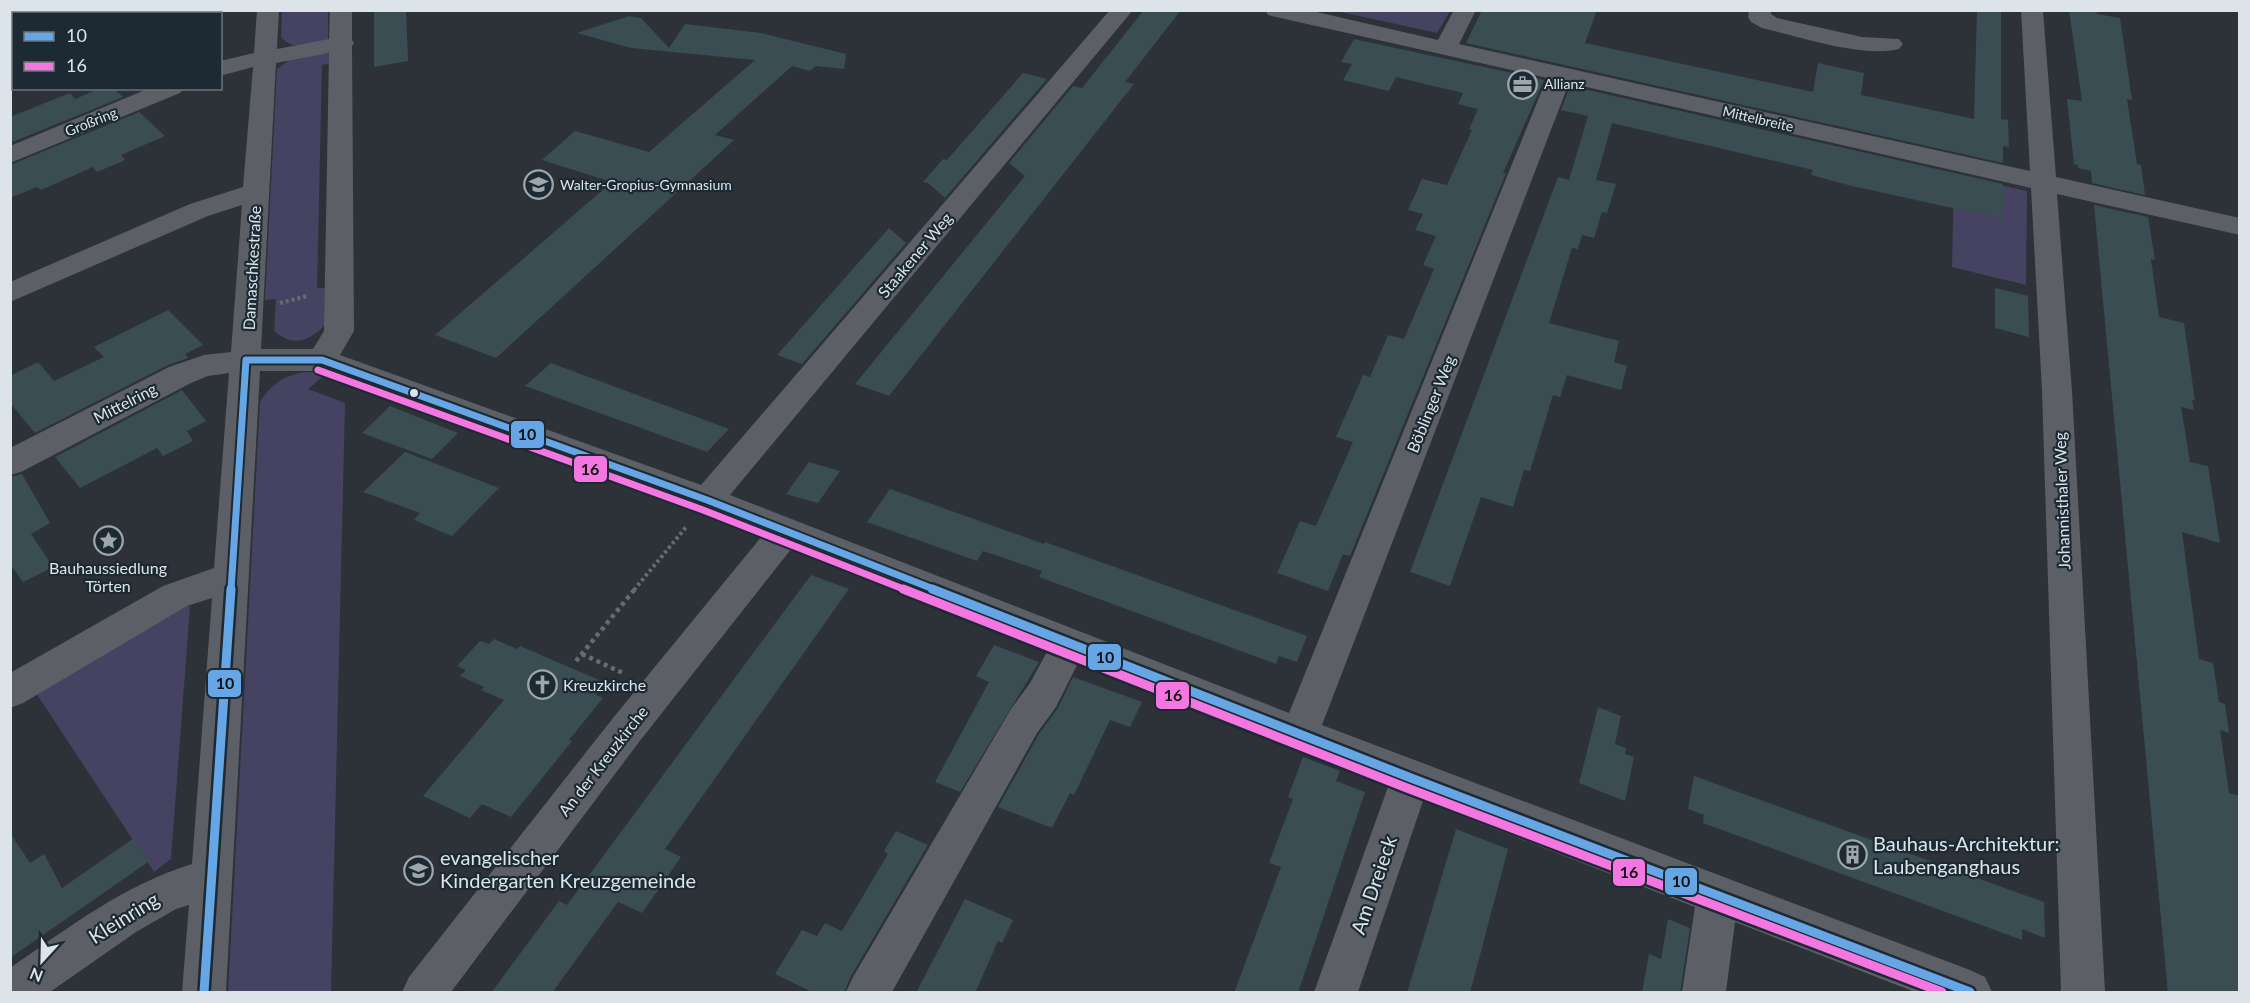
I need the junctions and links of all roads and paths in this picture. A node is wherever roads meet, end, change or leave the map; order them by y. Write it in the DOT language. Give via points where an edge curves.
graph roads {
  1 [pos="268,10"];
  2 [pos="341,10"];
  3 [pos="1122,10"];
  4 [pos="1276,10"];
  5 [pos="1465,10"];
  6 [pos="1760,10"];
  7 [pos="2032,10"];
  8 [pos="343,43"];
  9 [pos="1891,44"];
  10 [pos="1445,49"];
  11 [pos="265,58"];
  12 [pos="222,69"];
  13 [pos="1560,75"];
  14 [pos="167,90"];
  15 [pos="10,155"];
  16 [pos="2043,183"];
  17 [pos="256,192"];
  18 [pos="2240,227"];
  19 [pos="340,287"];
  20 [pos="10,293"];
  21 [pos="250,311"];
  22 [pos="246,360"];
  23 [pos="322,360"];
  24 [pos="10,463"];
  25 [pos="707,500"];
  26 [pos="785,532"];
  27 [pos="231,577"];
  28 [pos="1070,643"];
  29 [pos="582,654"];
  30 [pos="576,661"];
  31 [pos="621,680"];
  32 [pos="10,692"];
  33 [pos="1300,732"];
  34 [pos="1411,778"];
  35 [pos="212,878"];
  36 [pos="1718,896"];
  37 [pos="14,993"];
  38 [pos="204,993"];
  39 [pos="424,993"];
  40 [pos="868,993"];
  41 [pos="1336,993"];
  42 [pos="1704,993"];
  43 [pos="1970,993"];
  44 [pos="2083,993"];
  1 -- 11 [label="street, Damaschkestraße"];
  2 -- 8 [label="street"];
  3 -- 25 [label="street, Staakener Weg"];
  4 -- 10 [label="street, Mittelbreite"];
  5 -- 10 [label="street"];
  6 -- 9 [label="street" via="1758,17 1770,23 1863,44"];
  7 -- 16 [label="street, Johannisthaler Weg"];
  8 -- 11 [label="street"];
  8 -- 19 [label="street"];
  10 -- 13 [label="street, Mittelbreite"];
  11 -- 12 [label="street"];
  11 -- 17 [label="street, Damaschkestraße"];
  13 -- 16 [label="street, Mittelbreite"];
  13 -- 33 [label="street, Böblinger Weg"];
  14 -- 15 [label="street, Großring"];
  16 -- 18 [label="street, Mittelbreite"];
  16 -- 44 [label="street, Johannisthaler Weg" via="2057,391"];
  17 -- 20 [label="street" via="199,210"];
  17 -- 21 [label="street, Damaschkestraße"];
  19 -- 21 [label="path"];
  19 -- 23 [label="street" via="339,331"];
  21 -- 22 [label="street, Damaschkestraße"];
  22 -- 23 [label="street, Mittelring"];
  22 -- 24 [label="street, Mittelring" via="204,366 180,375"];
  22 -- 27 [label="street, Damaschkestraße"];
  23 -- 25 [label="street, Mittelring"];
  25 -- 26 [label="street, Mittelring"];
  25 -- 29 [label="path"];
  26 -- 28 [label="street, Mittelring"];
  26 -- 39 [label="street, An der Kreuzkirche"];
  27 -- 32 [label="street" via="175,596"];
  27 -- 35 [label="street, Damaschkestraße"];
  28 -- 33 [label="street, Mittelring"];
  28 -- 40 [label="street" via="1044,695 1024,720"];
  29 -- 30 [label="path"];
  29 -- 31 [label="path" via="626,673"];
  33 -- 34 [label="street, Mittelring"];
  34 -- 36 [label="street, Mittelring"];
  34 -- 41 [label="street, Am Dreieck"];
  35 -- 37 [label="street, Kleinring" via="167,892 121,917"];
  35 -- 38 [label="street, Damaschkestraße"];
  36 -- 42 [label="street"];
  36 -- 43 [label="street, Mittelring"];
}
